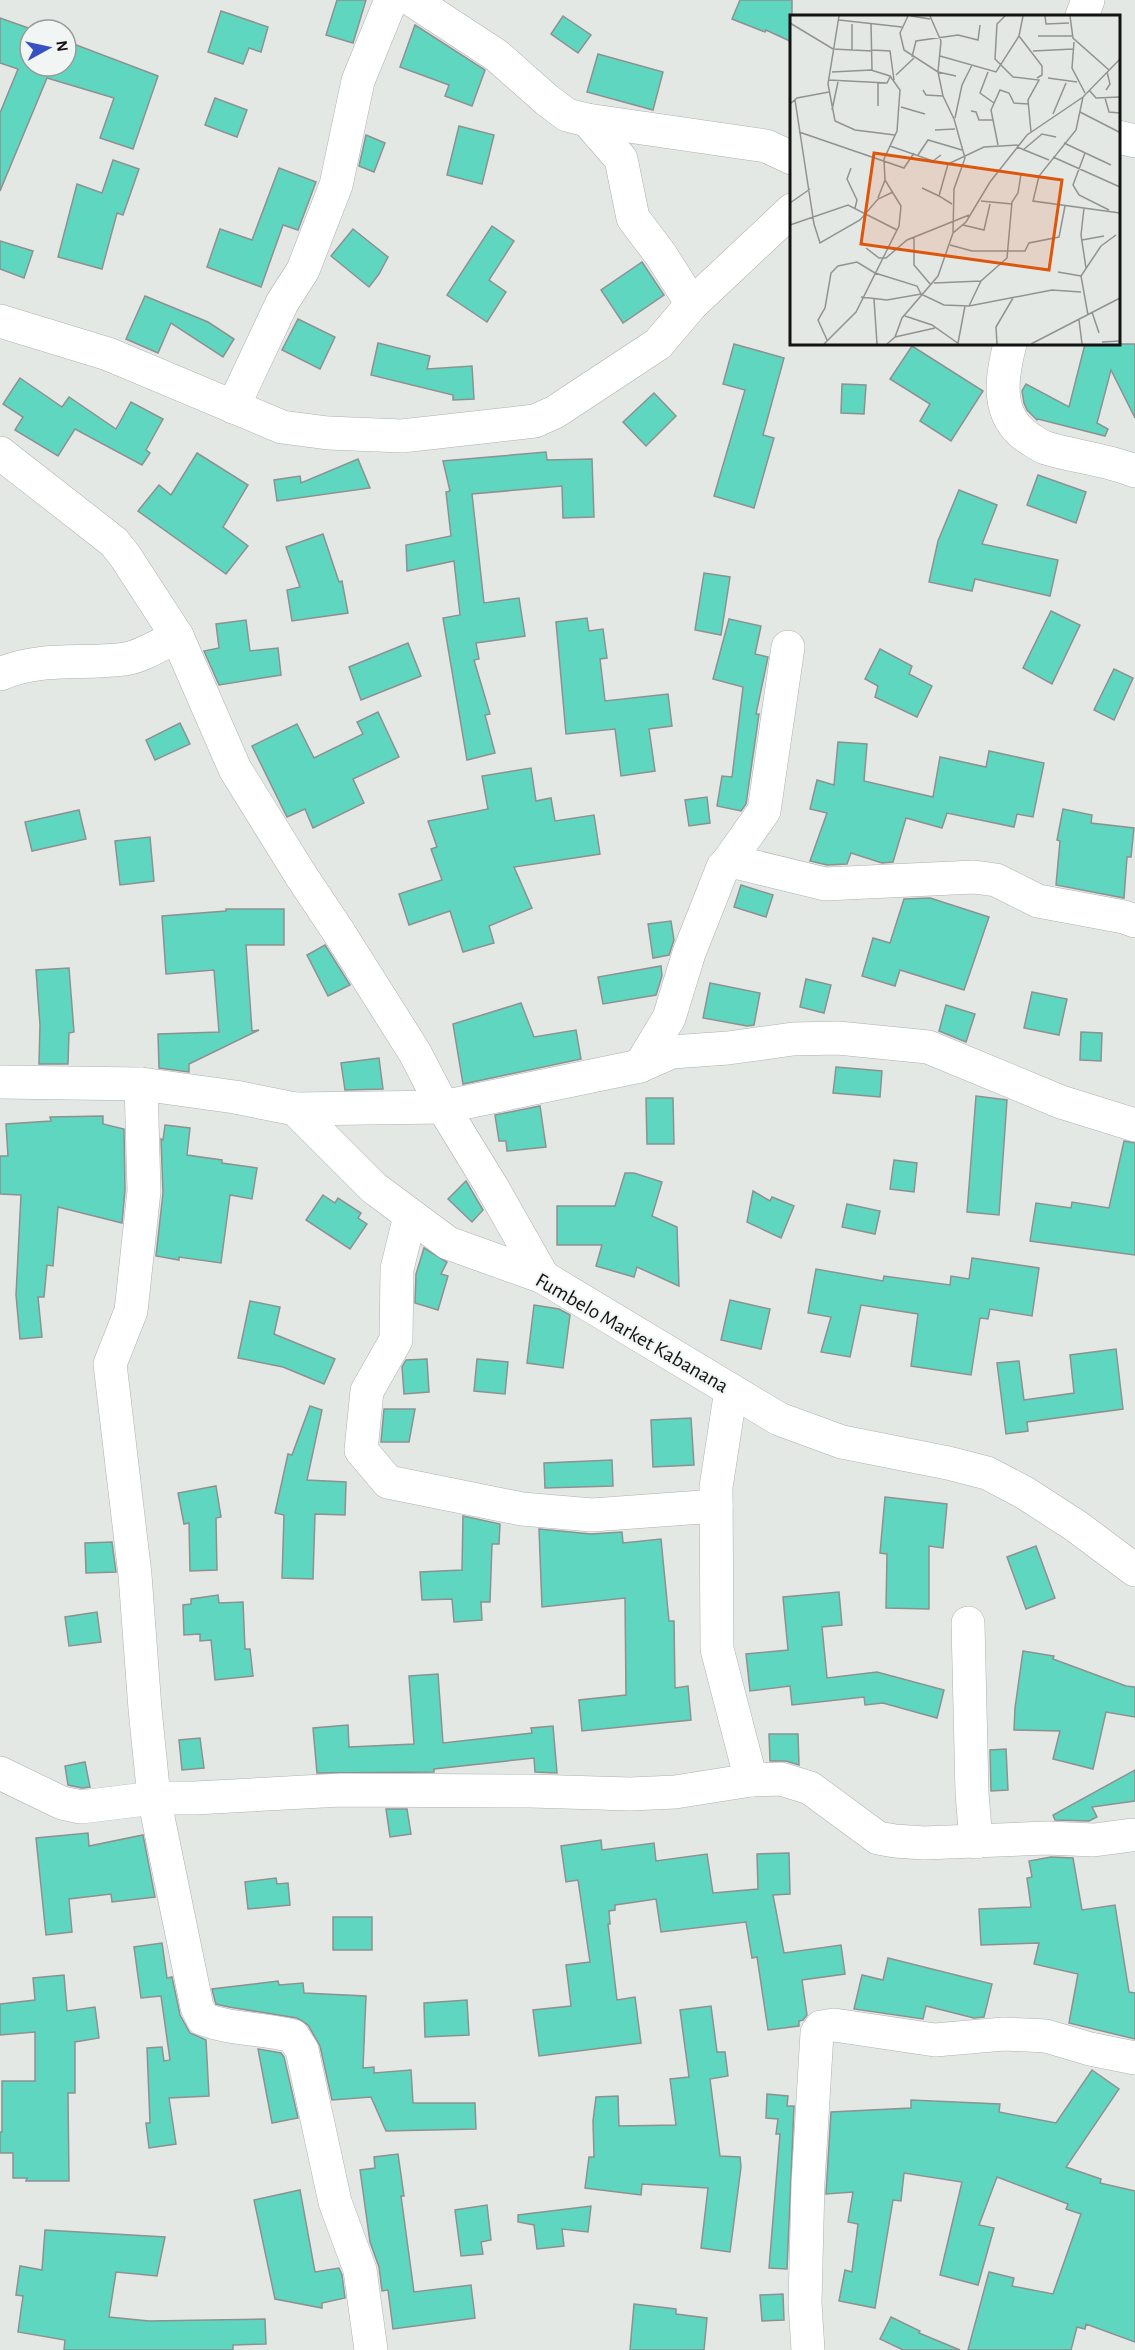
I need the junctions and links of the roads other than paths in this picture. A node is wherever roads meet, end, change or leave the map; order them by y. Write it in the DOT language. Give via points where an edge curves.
graph roads {
  1 [pos="391,0"];
  2 [pos="412,0"];
  3 [pos="1088,0"];
  4 [pos="1082,15"];
  5 [pos="586,120"];
  6 [pos="1120,137"];
  7 [pos="1135,141"];
  8 [pos="790,157"];
  9 [pos="790,212"];
  10 [pos="692,304"];
  11 [pos="0,321"];
  12 [pos="1010,345"];
  13 [pos="233,407"];
  14 [pos="0,453"];
  15 [pos="1135,471"];
  16 [pos="177,636"];
  17 [pos="788,646"];
  18 [pos="0,674"];
  19 [pos="727,863"];
  20 [pos="1135,921"];
  21 [pos="640,1066"];
  22 [pos="0,1082"];
  23 [pos="141,1084"];
  24 [pos="443,1107"];
  25 [pos="295,1109"];
  26 [pos="1135,1125"];
  27 [pos="410,1216"];
  28 [pos="543,1277"];
  29 [pos="731,1390"];
  30 [pos="716,1506"];
  31 [pos="1135,1570"];
  32 [pos="968,1623"];
  33 [pos="0,1773"];
  34 [pos="751,1780"];
  35 [pos="154,1798"];
  36 [pos="1132,1835"];
  37 [pos="976,1842"];
  38 [pos="1135,2058"];
  39 [pos="371,2350"];
  40 [pos="808,2350"];
  1 -- 13 [label="street" via="358,81 336,185 303,270 282,303"];
  2 -- 5 [label="street" via="496,55 567,115"];
  3 -- 4 [label="street"];
  5 -- 8 [label="street" via="766,146"];
  5 -- 10 [label="street" via="621,159 633,218"];
  6 -- 7 [label="street"];
  9 -- 10 [label="street"];
  10 -- 13 [label="street" via="658,344 535,421 402,435 328,433 282,427"];
  11 -- 13 [label="street" via="108,354"];
  12 -- 15 [label="street" via="1002,395 1008,415 1021,433 1044,447"];
  14 -- 16 [label="street" via="114,542"];
  16 -- 18 [label="street" via="127,659 39,662"];
  16 -- 24 [label="street" via="235,769 415,1053"];
  17 -- 19 [label="street" via="764,811"];
  19 -- 20 [label="street" via="825,884 974,877 996,880 1038,901"];
  19 -- 21 [label="street" via="689,953 669,1018"];
  21 -- 24 [label="street"];
  21 -- 26 [label="street" via="672,1052 793,1039 873,1040 928,1047 1061,1102"];
  22 -- 23 [label="street"];
  23 -- 25 [label="street"];
  23 -- 35 [label="street" via="142,1213 131,1311 110,1364 135,1575"];
  24 -- 25 [label="street"];
  24 -- 28 [label="street"];
  25 -- 27 [label="street, Fumbelo Market Kabanana" via="374,1188"];
  27 -- 28 [label="street, Fumbelo Market Kabanana" via="448,1243"];
  27 -- 30 [label="street" via="397,1269 396,1340 367,1391 361,1450 387,1482 522,1509 592,1515"];
  28 -- 29 [label="street, Fumbelo Market Kabanana"];
  29 -- 30 [label="street"];
  29 -- 31 [label="street, Fumbelo Market Kabanana" via="779,1419 842,1442 987,1473 1076,1526"];
  30 -- 34 [label="street" via="717,1649"];
  32 -- 37 [label="street"];
  33 -- 35 [label="street" via="62,1803 81,1807"];
  34 -- 35 [label="street" via="675,1792 630,1794 341,1790"];
  34 -- 37 [label="street" via="781,1779 810,1788 878,1838 924,1843"];
  35 -- 39 [label="street" via="197,2007 203,2019 293,2036 302,2050 335,2202 360,2270"];
  36 -- 37 [label="street" via="1094,1840"];
  38 -- 40 [label="street" via="1046,2036 935,2040 822,2026 816,2033 808,2183"];
}
